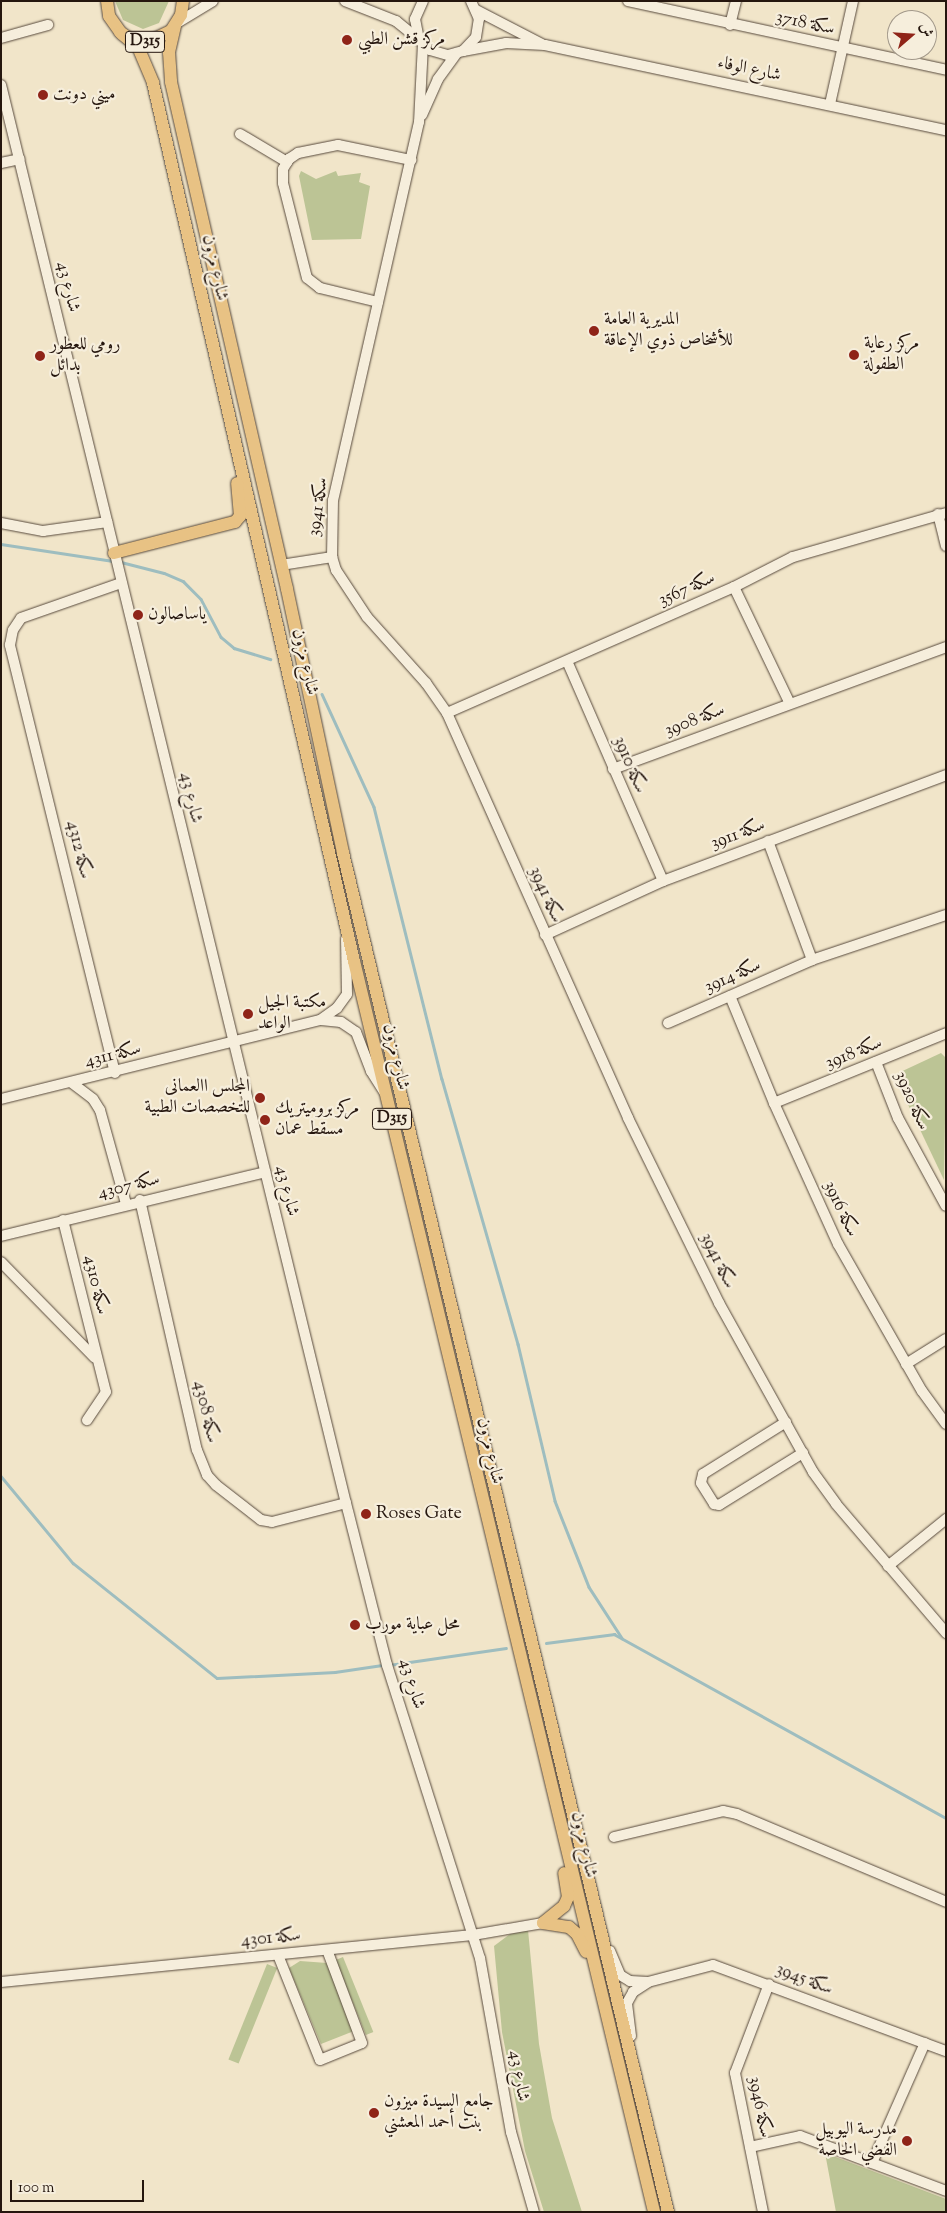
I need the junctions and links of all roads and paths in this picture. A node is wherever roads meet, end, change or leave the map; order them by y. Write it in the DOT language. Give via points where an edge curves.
graph roads {
  1 [pos="107,1"];
  2 [pos="182,1"];
  3 [pos="213,1"];
  4 [pos="345,1"];
  5 [pos="423,1"];
  6 [pos="628,1"];
  7 [pos="736,1"];
  8 [pos="853,1"];
  9 [pos="659,4"];
  10 [pos="474,6"];
  11 [pos="730,24"];
  12 [pos="48,25"];
  13 [pos="175,25"];
  14 [pos="122,34"];
  15 [pos="1,38"];
  16 [pos="421,42"];
  17 [pos="545,45"];
  18 [pos="842,49"];
  19 [pos="460,52"];
  20 [pos="946,70"];
  21 [pos="1,85"];
  22 [pos="830,104"];
  23 [pos="419,122"];
  24 [pos="946,130"];
  25 [pos="240,134"];
  26 [pos="20,159"];
  27 [pos="410,160"];
  28 [pos="287,162"];
  29 [pos="1,163"];
  30 [pos="378,302"];
  31 [pos="217,362"];
  32 [pos="942,514"];
  33 [pos="107,522"];
  34 [pos="1,523"];
  35 [pos="946,546"];
  36 [pos="114,553"];
  37 [pos="332,556"];
  38 [pos="281,565"];
  39 [pos="122,582"];
  40 [pos="734,587"];
  41 [pos="6,644"];
  42 [pos="946,647"];
  43 [pos="567,660"];
  44 [pos="789,702"];
  45 [pos="447,713"];
  46 [pos="613,769"];
  47 [pos="946,775"];
  48 [pos="768,841"];
  49 [pos="662,881"];
  50 [pos="946,915"];
  51 [pos="348,934"];
  52 [pos="545,935"];
  53 [pos="812,960"];
  54 [pos="730,996"];
  55 [pos="320,1020"];
  56 [pos="668,1023"];
  57 [pos="946,1034"];
  58 [pos="232,1044"];
  59 [pos="876,1062"];
  60 [pos="116,1073"];
  61 [pos="72,1083"];
  62 [pos="386,1095"];
  63 [pos="1,1099"];
  64 [pos="774,1104"];
  65 [pos="265,1172"];
  66 [pos="942,1191"];
  67 [pos="140,1200"];
  68 [pos="126,1204"];
  69 [pos="946,1206"];
  70 [pos="63,1220"];
  71 [pos="1,1236"];
  72 [pos="1,1262"];
  73 [pos="946,1339"];
  74 [pos="96,1358"];
  75 [pos="906,1364"];
  76 [pos="87,1420"];
  77 [pos="786,1422"];
  78 [pos="946,1424"];
  79 [pos="803,1453"];
  80 [pos="346,1503"];
  81 [pos="946,1519"];
  82 [pos="888,1566"];
  83 [pos="946,1633"];
  84 [pos="554,1799"];
  85 [pos="614,1837"];
  86 [pos="946,1902"];
  87 [pos="543,1923"];
  88 [pos="598,1924"];
  89 [pos="474,1935"];
  90 [pos="326,1950"];
  91 [pos="278,1955"];
  92 [pos="597,1974"];
  93 [pos="1,1982"];
  94 [pos="648,1982"];
  95 [pos="769,1984"];
  96 [pos="925,2043"];
  97 [pos="946,2051"];
  98 [pos="635,2075"];
  99 [pos="750,2147"];
  100 [pos="872,2163"];
  101 [pos="946,2191"];
  102 [pos="534,2212"];
  103 [pos="654,2212"];
  104 [pos="668,2212"];
  105 [pos="763,2212"];
  1 -- 14 [label="main road, D315" via="109,16"];
  2 -- 13 [label="main road, D315"];
  3 -- 13 [label="street"];
  4 -- 16 [label="street" via="396,21"];
  5 -- 16 [label="street, سكة 3941" via="415,20"];
  6 -- 9 [label="street, سكة 3718"];
  7 -- 11 [label="street"];
  8 -- 18 [label="street"];
  9 -- 11 [label="street, سكة 3718"];
  10 -- 17 [label="street"];
  10 -- 19 [label="street, سكة 3941" via="479,28 476,37"];
  11 -- 18 [label="street, سكة 3718"];
  12 -- 15 [label="street"];
  13 -- 14 [label="main road, D315" via="164,37 148,42"];
  13 -- 38 [label="main road, شارع مزون / D315" via="169,52 170,82"];
  14 -- 31 [label="main road, شارع مزون / D315" via="138,47 153,83"];
  16 -- 19 [label="street" via="438,54"];
  16 -- 23 [label="street, سكة 3941"];
  17 -- 19 [label="street" via="506,43"];
  17 -- 22 [label="street, شارع الوفاء"];
  18 -- 20 [label="street, سكة 3718"];
  18 -- 22 [label="street"];
  19 -- 23 [label="street, سكة 3941" via="438,79"];
  21 -- 26 [label="street, شارع 43"];
  22 -- 24 [label="street, شارع الوفاء"];
  23 -- 27 [label="street, سكة 3941"];
  25 -- 28 [label="street"];
  26 -- 29 [label="street"];
  26 -- 33 [label="street, شارع 43"];
  27 -- 28 [label="street" via="338,145 298,153"];
  27 -- 30 [label="street, سكة 3941"];
  28 -- 30 [label="street" via="283,183 307,278 320,288"];
  30 -- 37 [label="street, سكة 3941" via="333,500"];
  31 -- 36 [label="main road" via="240,516 235,522"];
  31 -- 51 [label="main road, شارع مزون / D315"];
  32 -- 35 [label="street"];
  32 -- 40 [label="street, سكة 3567" via="793,557"];
  33 -- 34 [label="street" via="44,532"];
  33 -- 36 [label="street, شارع 43"];
  36 -- 39 [label="street, شارع 43"];
  37 -- 38 [label="street"];
  37 -- 45 [label="street, سكة 3941" via="336,570 367,618 426,683"];
  38 -- 88 [label="main road, شارع مزون / D315" via="345,862"];
  39 -- 41 [label="street" via="21,618"];
  39 -- 58 [label="street, شارع 43"];
  40 -- 43 [label="street, سكة 3567"];
  40 -- 44 [label="street"];
  41 -- 60 [label="street, سكة 4312"];
  42 -- 44 [label="street, سكة 3908"];
  43 -- 45 [label="street, سكة 3567"];
  43 -- 46 [label="street, سكة 3910"];
  44 -- 46 [label="street, سكة 3908"];
  45 -- 52 [label="street, سكة 3941"];
  46 -- 49 [label="street, سكة 3910"];
  47 -- 48 [label="street, سكة 3911"];
  48 -- 49 [label="street, سكة 3911"];
  48 -- 53 [label="street"];
  49 -- 52 [label="street, سكة 3911"];
  50 -- 53 [label="street, سكة 3914"];
  51 -- 55 [label="street" via="347,994 337,1008"];
  51 -- 62 [label="main road, شارع مزون / D315"];
  52 -- 77 [label="street, سكة 3941" via="628,1118 719,1303"];
  53 -- 54 [label="street, سكة 3914"];
  54 -- 56 [label="street, سكة 3914"];
  54 -- 64 [label="street, سكة 3916"];
  55 -- 58 [label="street, سكة 4311"];
  55 -- 62 [label="street" via="341,1022 356,1032 371,1071"];
  57 -- 59 [label="street, سكة 3918"];
  58 -- 60 [label="street, سكة 4311"];
  58 -- 65 [label="street, شارع 43"];
  59 -- 64 [label="street, سكة 3918"];
  59 -- 66 [label="street, سكة 3920" via="898,1118"];
  60 -- 61 [label="street, سكة 4311"];
  61 -- 63 [label="street, سكة 4311"];
  61 -- 68 [label="street" via="93,1099 100,1110"];
  62 -- 84 [label="main road, شارع مزون / D315"];
  64 -- 75 [label="street, سكة 3916" via="838,1244"];
  65 -- 67 [label="street, سكة 4307"];
  65 -- 80 [label="street, شارع 43"];
  66 -- 69 [label="street, سكة 3920"];
  67 -- 68 [label="street, سكة 4307"];
  67 -- 80 [label="street, سكة 4308" via="197,1450 207,1475 216,1486 261,1520 272,1522"];
  68 -- 70 [label="street, سكة 4307"];
  70 -- 71 [label="street, سكة 4307"];
  70 -- 74 [label="street, سكة 4310"];
  72 -- 74 [label="street, سكة 4310"];
  73 -- 75 [label="street"];
  74 -- 76 [label="street, سكة 4310" via="106,1392"];
  75 -- 78 [label="street, سكة 3916"];
  77 -- 79 [label="street, سكة 3941"];
  77 -- 79 [label="street" via="703,1474 701,1483 714,1504 719,1505"];
  79 -- 82 [label="street, سكة 3941" via="836,1504"];
  80 -- 89 [label="street, شارع 43" via="387,1665"];
  81 -- 82 [label="street"];
  82 -- 83 [label="street, سكة 3941"];
  84 -- 87 [label="main road" via="568,1897 564,1906"];
  84 -- 92 [label="main road, شارع مزون / D315"];
  85 -- 86 [label="street" via="723,1811 737,1814"];
  87 -- 89 [label="street, سكة 4301"];
  87 -- 92 [label="main road" via="559,1924 577,1934"];
  88 -- 94 [label="street" via="620,1975 630,1981"];
  88 -- 98 [label="main road, شارع مزون / D315"];
  89 -- 90 [label="street, سكة 4301"];
  89 -- 102 [label="street, شارع 43" via="511,2132"];
  90 -- 91 [label="street, سكة 4301"];
  90 -- 91 [label="street" via="362,2043 320,2060"];
  91 -- 93 [label="street, سكة 4301"];
  92 -- 103 [label="main road, شارع مزون / D315"];
  94 -- 95 [label="street, سكة 3945" via="713,1965"];
  94 -- 98 [label="street" via="633,1992 627,2003"];
  95 -- 96 [label="street, سكة 3945"];
  95 -- 99 [label="street, سكة 3946" via="735,2073"];
  96 -- 97 [label="street, سكة 3945"];
  96 -- 100 [label="street"];
  98 -- 104 [label="main road, شارع مزون / D315"];
  99 -- 100 [label="street" via="800,2136"];
  99 -- 105 [label="street, سكة 3946"];
  100 -- 101 [label="street"];
}
